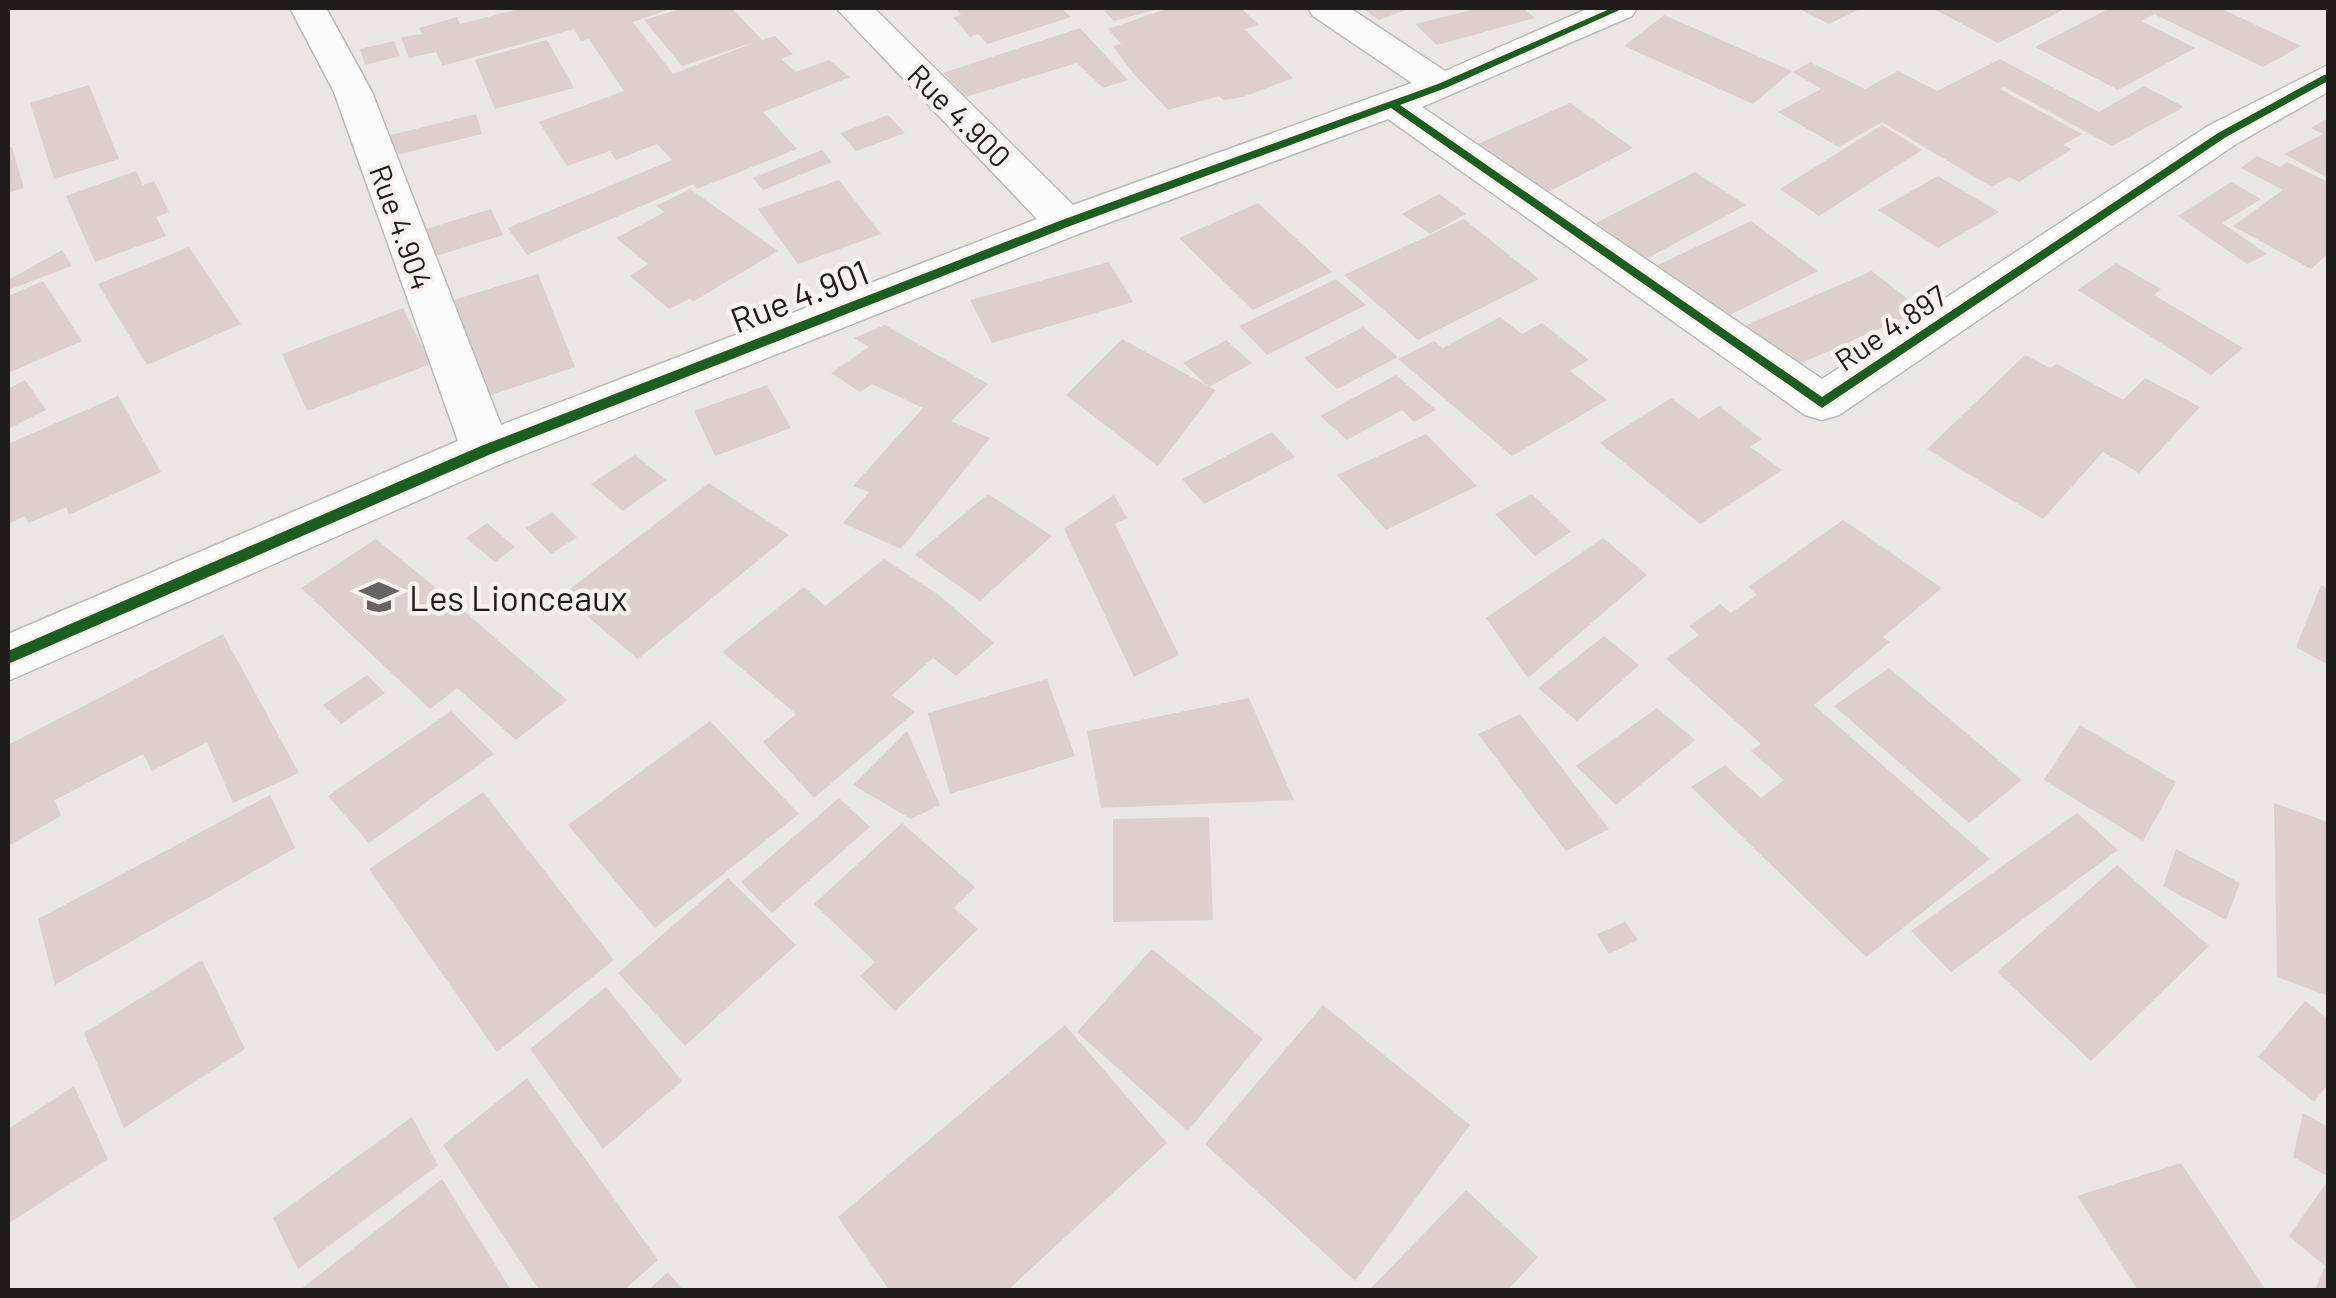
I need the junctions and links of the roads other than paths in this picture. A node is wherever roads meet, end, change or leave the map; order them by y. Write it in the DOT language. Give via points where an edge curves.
graph roads {
  1 [pos="308,8"];
  2 [pos="854,8"];
  3 [pos="1326,8"];
  4 [pos="1620,8"];
  5 [pos="2328,78"];
  6 [pos="1442,86"];
  7 [pos="1392,104"];
  8 [pos="1066,222"];
  9 [pos="486,450"];
  10 [pos="8,658"];
  1 -- 9 [label="street, Rue 4.904" via="353,92"];
  2 -- 8 [label="street, Rue 4.900"];
  3 -- 6 [label="street"];
  4 -- 6 [label="street, Rue 4.901"];
  5 -- 7 [label="street, Rue 4.897" via="2222,134 1822,402"];
  6 -- 7 [label="street, Rue 4.901"];
  7 -- 8 [label="street, Rue 4.901"];
  8 -- 9 [label="street, Rue 4.901"];
  9 -- 10 [label="street, Rue 4.901"];
}
